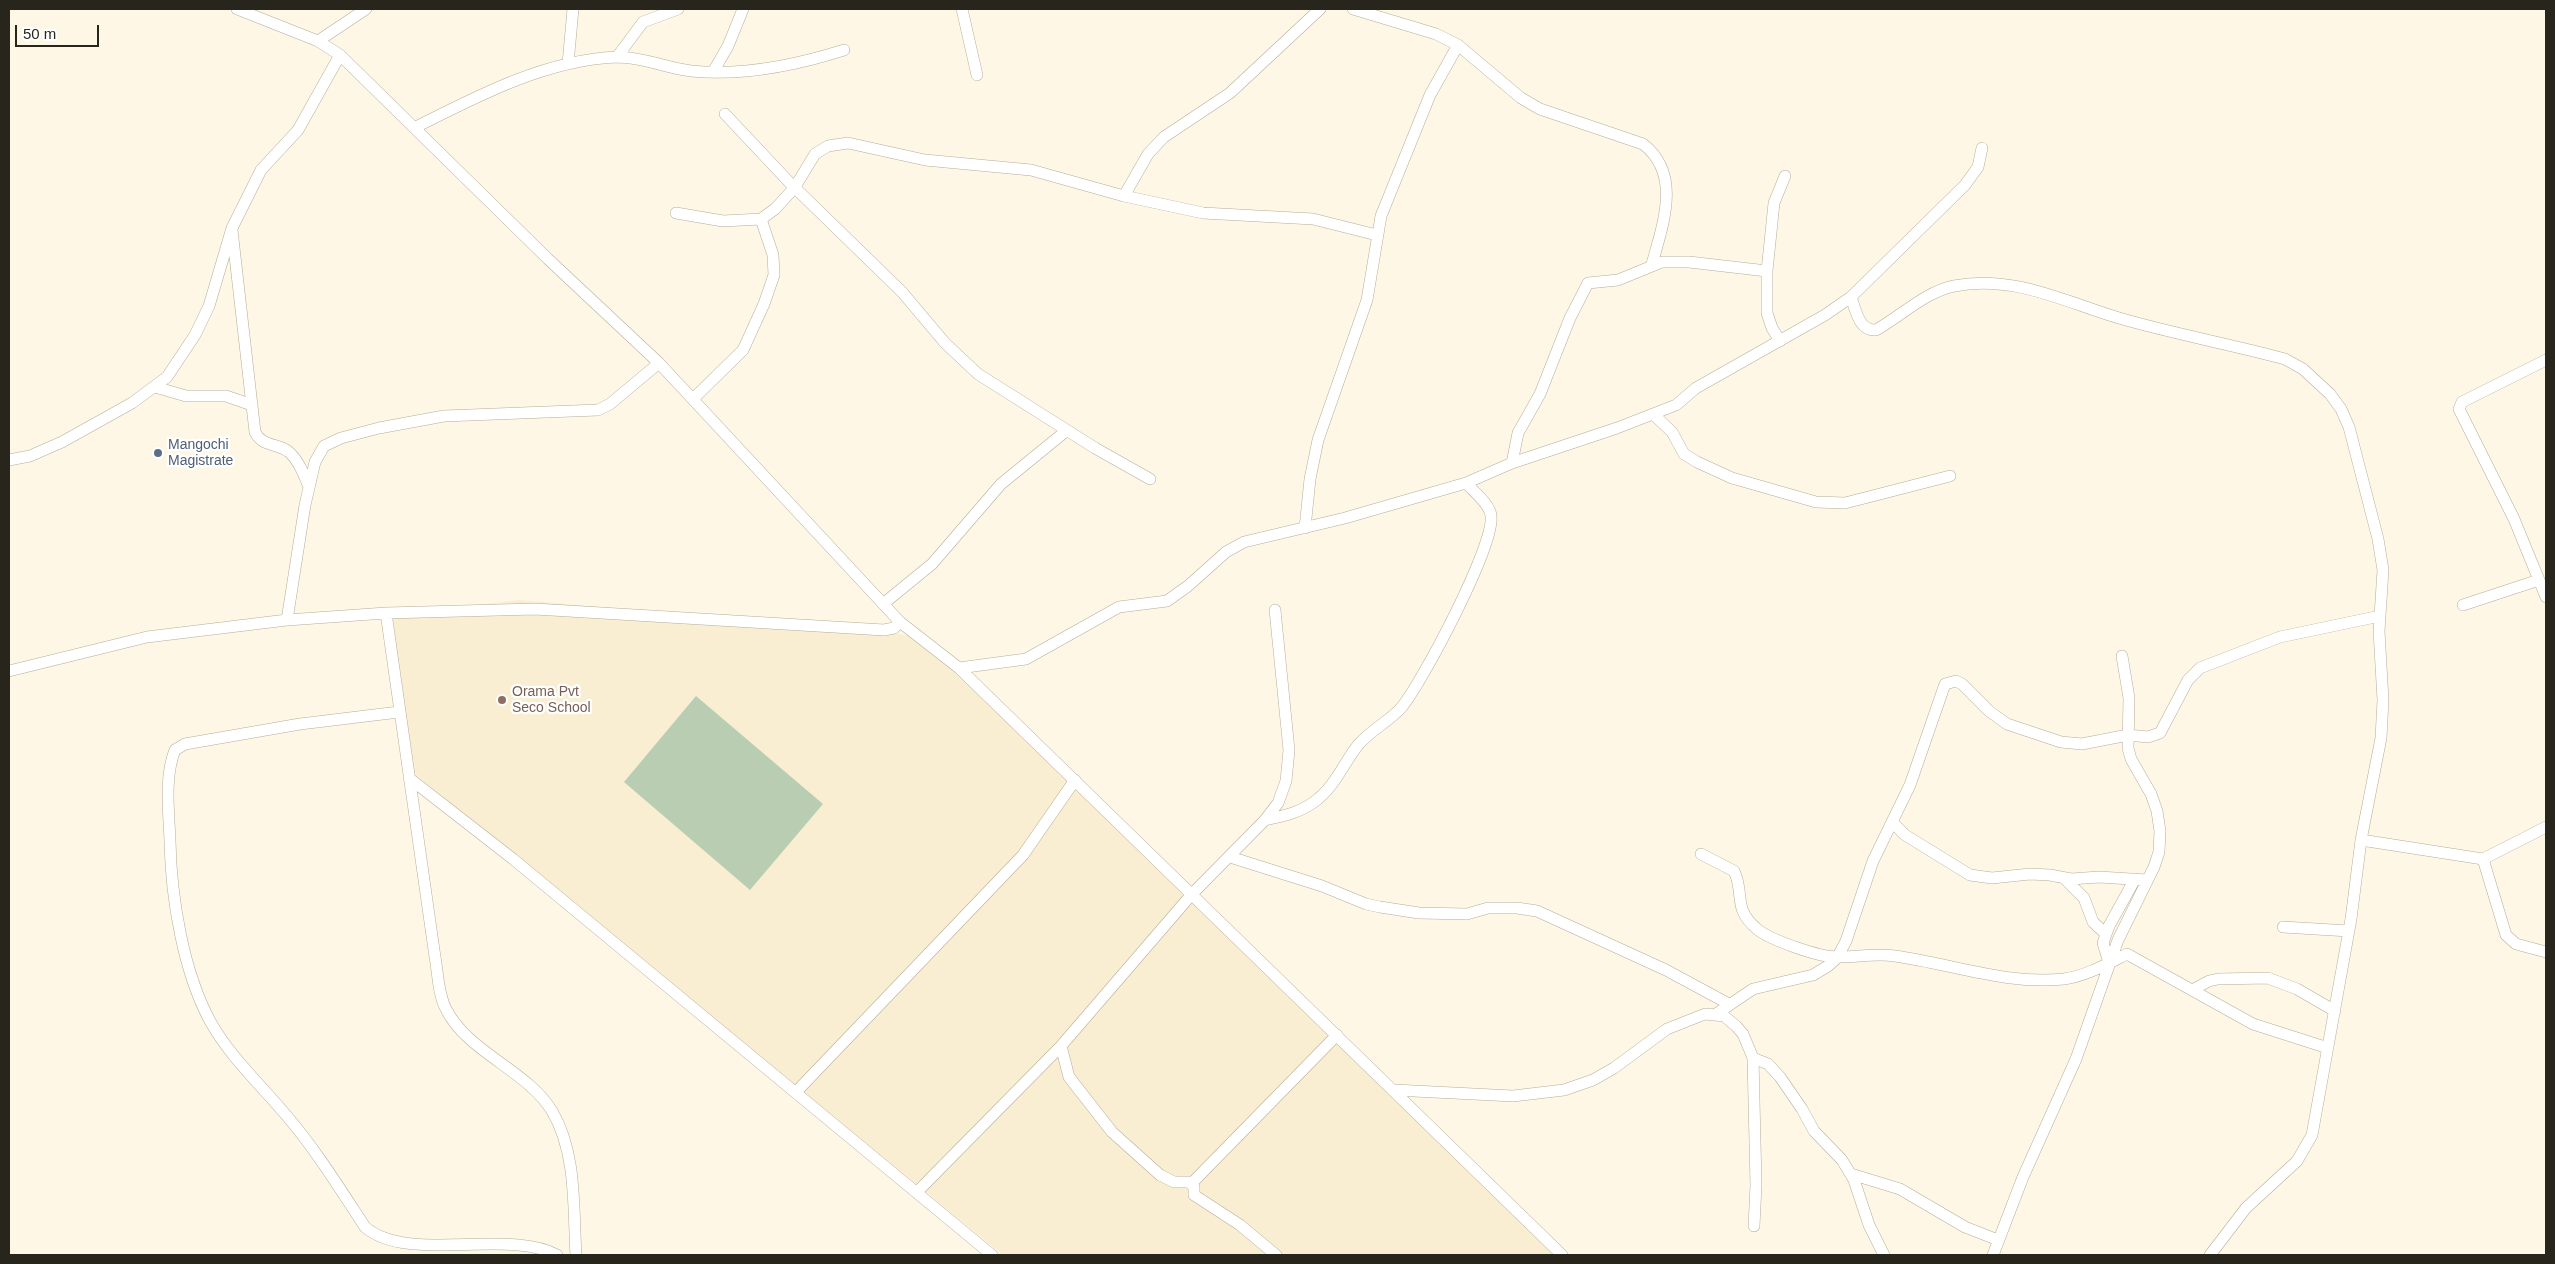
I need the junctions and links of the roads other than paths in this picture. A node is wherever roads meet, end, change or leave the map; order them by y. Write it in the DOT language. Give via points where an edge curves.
graph roads {
  1 [pos="237,9"];
  2 [pos="366,9"];
  3 [pos="573,9"];
  4 [pos="678,9"];
  5 [pos="743,9"];
  6 [pos="962,9"];
  7 [pos="1320,9"];
  8 [pos="1353,9"];
  9 [pos="258,12"];
  10 [pos="318,41"];
  11 [pos="1458,45"];
  12 [pos="844,50"];
  13 [pos="340,55"];
  14 [pos="617,58"];
  15 [pos="568,64"];
  16 [pos="712,72"];
  17 [pos="977,75"];
  18 [pos="725,114"];
  19 [pos="414,128"];
  20 [pos="1982,148"];
  21 [pos="1785,176"];
  22 [pos="795,187"];
  23 [pos="1124,196"];
  24 [pos="676,214"];
  25 [pos="761,219"];
  26 [pos="232,228"];
  27 [pos="1377,235"];
  28 [pos="1652,264"];
  29 [pos="1766,271"];
  30 [pos="1851,297"];
  31 [pos="1780,341"];
  32 [pos="2546,360"];
  33 [pos="659,363"];
  34 [pos="155,387"];
  35 [pos="692,399"];
  36 [pos="252,405"];
  37 [pos="1653,414"];
  38 [pos="1066,431"];
  39 [pos="9,460"];
  40 [pos="1512,463"];
  41 [pos="1950,476"];
  42 [pos="1150,479"];
  43 [pos="1466,484"];
  44 [pos="309,487"];
  45 [pos="1305,528"];
  46 [pos="2539,580"];
  47 [pos="2546,596"];
  48 [pos="884,604"];
  49 [pos="2463,605"];
  50 [pos="1275,610"];
  51 [pos="386,614"];
  52 [pos="2380,616"];
  53 [pos="286,620"];
  54 [pos="900,622"];
  55 [pos="2122,656"];
  56 [pos="959,668"];
  57 [pos="9,671"];
  58 [pos="399,712"];
  59 [pos="2128,735"];
  60 [pos="409,778"];
  61 [pos="1075,780"];
  62 [pos="1265,820"];
  63 [pos="1892,822"];
  64 [pos="2546,827"];
  65 [pos="2361,840"];
  66 [pos="1701,854"];
  67 [pos="1230,857"];
  68 [pos="2483,859"];
  69 [pos="2065,879"];
  70 [pos="2135,879"];
  71 [pos="2148,880"];
  72 [pos="1192,894"];
  73 [pos="2283,927"];
  74 [pos="2349,931"];
  75 [pos="2106,934"];
  76 [pos="2546,952"];
  77 [pos="1837,958"];
  78 [pos="2109,963"];
  79 [pos="2194,989"];
  80 [pos="1729,1004"];
  81 [pos="2335,1011"];
  82 [pos="1716,1014"];
  83 [pos="1337,1035"];
  84 [pos="1061,1046"];
  85 [pos="2328,1048"];
  86 [pos="1753,1058"];
  87 [pos="1394,1090"];
  88 [pos="796,1092"];
  89 [pos="1851,1174"];
  90 [pos="1191,1184"];
  91 [pos="917,1192"];
  92 [pos="1754,1226"];
  93 [pos="1998,1240"];
  94 [pos="557,1255"];
  95 [pos="576,1255"];
  96 [pos="992,1255"];
  97 [pos="1276,1255"];
  98 [pos="1562,1255"];
  99 [pos="1884,1255"];
  100 [pos="1992,1255"];
  101 [pos="2210,1255"];
  1 -- 9 [label="street"];
  2 -- 10 [label="street"];
  3 -- 15 [label="street"];
  4 -- 14 [label="street" via="643,22"];
  5 -- 16 [label="street" via="728,46"];
  6 -- 17 [label="street"];
  7 -- 23 [label="street" via="1230,93 1164,137 1148,154"];
  8 -- 11 [label="street" via="1417,26"];
  9 -- 10 [label="street"];
  10 -- 13 [label="street"];
  11 -- 27 [label="street" via="1422,114 1381,216"];
  11 -- 28 [label="street" via="1521,98 1540,109 1643,144 1651,150 1662,168 1668,190"];
  12 -- 16 [label="street" via="813,60"];
  13 -- 19 [label="street"];
  13 -- 26 [label="street" via="298,130 261,170"];
  14 -- 15 [label="street"];
  14 -- 16 [label="street"];
  15 -- 19 [label="street" via="521,79"];
  18 -- 22 [label="street"];
  19 -- 33 [label="street"];
  20 -- 30 [label="street" via="1978,167 1965,185"];
  21 -- 29 [label="street" via="1774,203"];
  22 -- 23 [label="street" via="815,154 828,146 848,143 925,160 1030,170"];
  22 -- 25 [label="street"];
  22 -- 38 [label="street" via="902,292 964,362"];
  23 -- 27 [label="street" via="1203,213 1313,219"];
  24 -- 25 [label="street" via="723,222"];
  25 -- 35 [label="street" via="773,255 774,274 764,304 742,350"];
  26 -- 34 [label="street" via="215,290 195,335 180,361"];
  26 -- 36 [label="street"];
  27 -- 45 [label="street" via="1365,307 1318,440"];
  28 -- 29 [label="street" via="1689,262"];
  28 -- 40 [label="street" via="1622,279 1594,281 1585,285 1540,394 1518,433"];
  29 -- 31 [label="street" via="1767,313"];
  30 -- 31 [label="street"];
  30 -- 52 [label="street" via="1862,326 1870,331 1939,291 1971,283 1999,282 2120,318 2293,362 2330,394 2349,428 2381,555"];
  31 -- 37 [label="street" via="1696,388 1676,405"];
  32 -- 46 [label="street" via="2462,402 2459,409 2514,518"];
  33 -- 35 [label="street"];
  33 -- 44 [label="street" via="610,404 598,410 444,416 341,438 324,446 319,453"];
  34 -- 36 [label="street" via="186,396 226,396"];
  34 -- 39 [label="street" via="62,442 30,456"];
  35 -- 48 [label="street"];
  36 -- 44 [label="street" via="258,437 289,452"];
  37 -- 40 [label="street"];
  37 -- 41 [label="street" via="1672,432 1684,454 1696,462 1732,478 1816,502 1845,503"];
  38 -- 42 [label="street"];
  38 -- 48 [label="street" via="1001,484 932,564"];
  40 -- 43 [label="street"];
  43 -- 45 [label="street"];
  43 -- 62 [label="street" via="1489,510 1491,525 1480,559 1421,680 1401,708 1358,745 1324,794 1300,811"];
  44 -- 53 [label="street"];
  45 -- 56 [label="street" via="1244,542 1172,598 1160,603 1119,607 1026,659"];
  46 -- 47 [label="street"];
  46 -- 49 [label="street"];
  48 -- 54 [label="street"];
  50 -- 62 [label="street" via="1289,766 1283,792"];
  51 -- 53 [label="street"];
  51 -- 54 [label="street" via="535,609 884,630 894,628"];
  51 -- 58 [label="street"];
  52 -- 59 [label="street" via="2280,637 2200,668 2188,680 2160,733 2148,737"];
  52 -- 65 [label="street" via="2381,738"];
  53 -- 57 [label="street" via="147,637"];
  54 -- 56 [label="street"];
  55 -- 59 [label="street" via="2129,698"];
  56 -- 61 [label="street"];
  58 -- 60 [label="street"];
  58 -- 94 [label="street" via="300,724 185,744 175,750 170,775 170,858 176,914 195,985 224,1044 310,1145 374,1236 388,1243 413,1247 533,1248"];
  59 -- 63 [label="street" via="2082,744 2040,736 2000,720 1962,684 1948,682 1943,686 1910,785"];
  59 -- 71 [label="street" via="2131,759 2151,794 2160,831 2159,852"];
  60 -- 88 [label="street" via="513,859"];
  60 -- 95 [label="street" via="445,1007 467,1035 551,1109 561,1128 569,1164"];
  61 -- 72 [label="street"];
  61 -- 88 [label="street" via="1023,855"];
  62 -- 67 [label="street"];
  63 -- 69 [label="street" via="1905,835 1970,875 1992,878 2030,874"];
  63 -- 77 [label="street" via="1873,862"];
  64 -- 68 [label="street"];
  65 -- 68 [label="street"];
  65 -- 74 [label="street"];
  66 -- 77 [label="street" via="1734,871 1742,910 1758,930"];
  67 -- 72 [label="street"];
  67 -- 80 [label="street" via="1380,907 1467,914 1488,908 1537,911 1666,970"];
  68 -- 76 [label="street" via="2506,935 2516,944"];
  69 -- 70 [label="street"];
  69 -- 75 [label="street" via="2084,898 2093,922"];
  70 -- 71 [label="street"];
  70 -- 75 [label="street"];
  71 -- 78 [label="street"];
  72 -- 83 [label="street"];
  72 -- 84 [label="street"];
  73 -- 74 [label="street"];
  74 -- 81 [label="street"];
  75 -- 78 [label="street" via="2103,943"];
  77 -- 78 [label="street" via="1893,956 1984,974 2039,980 2086,974"];
  77 -- 80 [label="street" via="1813,975 1753,990"];
  78 -- 79 [label="street" via="2127,954"];
  78 -- 93 [label="street" via="2076,1059 2022,1177"];
  79 -- 81 [label="street" via="2218,979 2268,978 2297,989"];
  79 -- 85 [label="street" via="2253,1024"];
  80 -- 82 [label="street"];
  81 -- 85 [label="street"];
  82 -- 86 [label="street" via="1736,1026"];
  82 -- 87 [label="street" via="1705,1014 1667,1028 1614,1068 1593,1080 1564,1090 1513,1096"];
  83 -- 87 [label="street"];
  83 -- 90 [label="street"];
  84 -- 90 [label="street" via="1069,1076 1112,1132 1160,1175 1174,1182"];
  84 -- 91 [label="street"];
  85 -- 101 [label="street" via="2315,1123 2305,1149 2287,1172 2246,1208"];
  86 -- 89 [label="street" via="1768,1064 1780,1077 1814,1131 1837,1153"];
  86 -- 92 [label="street"];
  87 -- 98 [label="street"];
  88 -- 91 [label="street"];
  89 -- 93 [label="street" via="1900,1189 1965,1227"];
  89 -- 99 [label="street" via="1869,1225"];
  90 -- 97 [label="street" via="1194,1195 1240,1225"];
  91 -- 96 [label="street"];
  93 -- 100 [label="street"];
}
